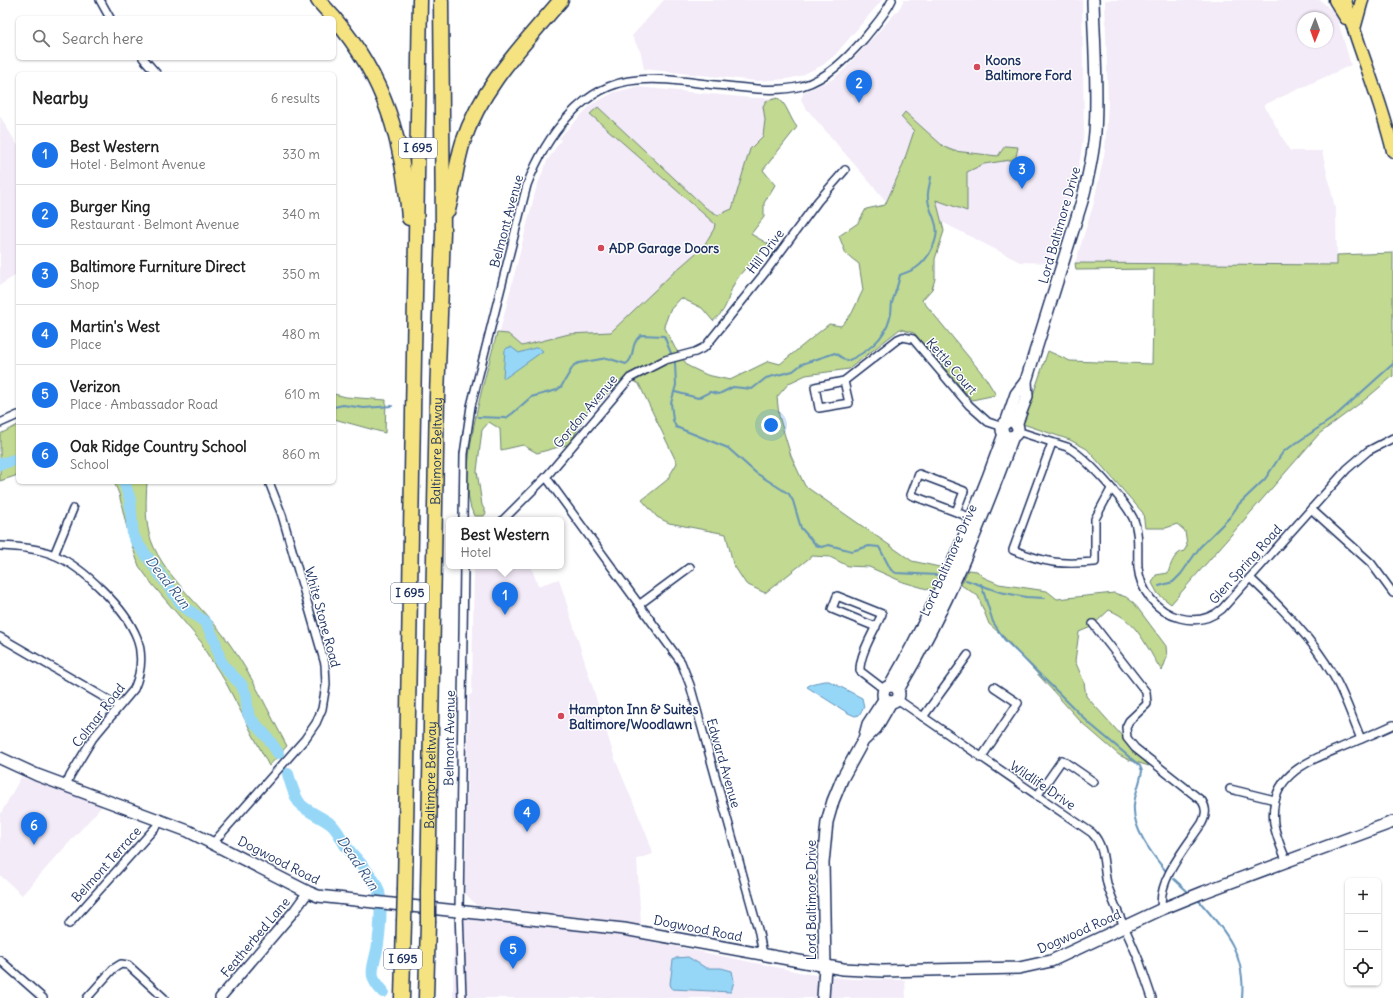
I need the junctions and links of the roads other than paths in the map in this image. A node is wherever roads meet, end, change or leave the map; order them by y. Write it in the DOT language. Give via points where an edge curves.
graph roads {
  1 [pos="100,0"];
  2 [pos="318,0"];
  3 [pos="420,0"];
  4 [pos="442,0"];
  5 [pos="562,0"];
  6 [pos="892,0"];
  7 [pos="1093,0"];
  8 [pos="1335,0"];
  9 [pos="1345,0"];
  10 [pos="1362,0"];
  11 [pos="109,16"];
  12 [pos="332,16"];
  13 [pos="336,21"];
  14 [pos="1354,30"];
  15 [pos="145,60"];
  16 [pos="155,72"];
  17 [pos="1393,150"];
  18 [pos="844,170"];
  19 [pos="443,232"];
  20 [pos="415,297"];
  21 [pos="705,347"];
  22 [pos="844,381"];
  23 [pos="16,416"];
  24 [pos="0,423"];
  25 [pos="1010,430"];
  26 [pos="1393,438"];
  27 [pos="1052,442"];
  28 [pos="546,477"];
  29 [pos="270,484"];
  30 [pos="1110,489"];
  31 [pos="73,508"];
  32 [pos="1311,509"];
  33 [pos="956,512"];
  34 [pos="463,517"];
  35 [pos="506,517"];
  36 [pos="972,518"];
  37 [pos="0,546"];
  38 [pos="54,555"];
  39 [pos="690,567"];
  40 [pos="464,569"];
  41 [pos="1250,578"];
  42 [pos="1393,593"];
  43 [pos="640,604"];
  44 [pos="1093,624"];
  45 [pos="876,627"];
  46 [pos="0,637"];
  47 [pos="968,655"];
  48 [pos="994,687"];
  49 [pos="891,694"];
  50 [pos="119,706"];
  51 [pos="923,717"];
  52 [pos="1393,725"];
  53 [pos="1361,739"];
  54 [pos="0,758"];
  55 [pos="981,758"];
  56 [pos="1094,782"];
  57 [pos="66,786"];
  58 [pos="1230,789"];
  59 [pos="1037,796"];
  60 [pos="1276,800"];
  61 [pos="162,820"];
  62 [pos="1393,822"];
  63 [pos="213,842"];
  64 [pos="1287,862"];
  65 [pos="308,892"];
  66 [pos="1162,909"];
  67 [pos="459,911"];
  68 [pos="69,924"];
  69 [pos="1124,926"];
  70 [pos="763,954"];
  71 [pos="0,960"];
  72 [pos="825,966"];
  73 [pos="224,997"];
  74 [pos="43,998"];
  75 [pos="87,998"];
  76 [pos="164,998"];
  77 [pos="402,998"];
  78 [pos="426,998"];
  79 [pos="462,998"];
  80 [pos="823,998"];
  81 [pos="1152,998"];
  1 -- 11 [label="street"];
  2 -- 12 [label="highway"];
  3 -- 20 [label="highway, Baltimore Beltway / I 695"];
  4 -- 19 [label="highway, Baltimore Beltway / I 695"];
  5 -- 19 [label="highway" via="498,74 478,107 459,157"];
  6 -- 34 [label="street, Belmont Avenue" via="883,16 842,62 818,79 803,85 758,89 652,79 637,80 618,83 599,91 566,119 540,157 527,185 468,424 464,454"];
  7 -- 25 [label="main road, Lord Baltimore Drive" via="1095,130 1090,171 1026,381 1026,396"];
  8 -- 14 [label="main road"];
  9 -- 14 [label="main road"];
  10 -- 14 [label="main road"];
  13 -- 20 [label="highway" via="359,51 373,76 399,142 406,183"];
  14 -- 17 [label="main road"];
  15 -- 16 [label="street"];
  18 -- 21 [label="street, Hill Drive"];
  19 -- 78 [label="highway, Baltimore Beltway / I 695, bridge" via="437,404"];
  20 -- 77 [label="highway, Baltimore Beltway / I 695, bridge"];
  21 -- 28 [label="street, Gordon Avenue" via="651,366 630,378"];
  22 -- 22 [label="street, Kettle Court" via="815,386 819,408 849,403"];
  22 -- 25 [label="street, Kettle Court" via="893,342 909,337 969,405 988,422"];
  23 -- 24 [label="street"];
  25 -- 27 [label="street, Glen Spring Road"];
  25 -- 36 [label="main road, Lord Baltimore Drive"];
  25 -- 49 [label="main road, Lord Baltimore Drive" via="987,507 956,581 922,648"];
  26 -- 32 [label="street, Glen Spring Road" via="1357,459"];
  27 -- 30 [label="street, Glen Spring Road" via="1080,455"];
  27 -- 30 [label="street" via="1013,550 1047,562 1095,562 1095,519"];
  28 -- 35 [label="street, Gordon Avenue"];
  28 -- 43 [label="street, Edward Avenue"];
  29 -- 63 [label="street, White Stone Road" via="282,515 325,664 325,696 316,723 305,739"];
  30 -- 41 [label="street, Glen Spring Road" via="1129,511 1136,525 1138,567 1143,587 1155,604 1165,611 1185,620 1207,618 1222,609"];
  31 -- 38 [label="street"];
  32 -- 41 [label="street, Glen Spring Road"];
  32 -- 42 [label="street" via="1371,563"];
  33 -- 33 [label="street" via="911,495 919,474 964,492"];
  33 -- 36 [label="street"];
  36 -- 49 [label="main road, Lord Baltimore Drive"];
  37 -- 38 [label="street, Colmar Road"];
  38 -- 50 [label="street, Colmar Road" via="80,571 103,591 121,612 137,638 141,660 138,681"];
  39 -- 43 [label="street"];
  40 -- 67 [label="street, Belmont Avenue"];
  41 -- 53 [label="street" via="1281,608 1326,663 1341,690"];
  43 -- 70 [label="street, Edward Avenue" via="674,650 686,673"];
  44 -- 66 [label="street" via="1146,692 1147,704 1126,727 1130,743 1205,806 1202,823 1164,884 1160,901"];
  45 -- 45 [label="street, Wildlife Drive" via="882,614 837,596 832,609"];
  45 -- 49 [label="street, Wildlife Drive" via="860,664 860,671"];
  46 -- 50 [label="street"];
  47 -- 51 [label="street"];
  48 -- 55 [label="street" via="1018,703"];
  49 -- 51 [label="street, Wildlife Drive"];
  49 -- 72 [label="main road, Lord Baltimore Drive" via="876,728 864,739 833,801 824,842"];
  50 -- 57 [label="street, Colmar Road" via="93,738"];
  51 -- 55 [label="street, Wildlife Drive"];
  52 -- 53 [label="street"];
  53 -- 60 [label="street" via="1303,764 1287,778"];
  54 -- 57 [label="main road, Dogwood Road"];
  55 -- 59 [label="street, Wildlife Drive"];
  56 -- 59 [label="street" via="1062,760"];
  57 -- 61 [label="main road, Dogwood Road"];
  58 -- 60 [label="street"];
  59 -- 69 [label="street, Wildlife Drive" via="1097,838 1103,851 1106,880"];
  60 -- 64 [label="street" via="1274,825"];
  61 -- 63 [label="main road, Dogwood Road"];
  61 -- 68 [label="street, Belmont Terrace"];
  62 -- 64 [label="main road, Dogwood Road"];
  63 -- 65 [label="main road, Dogwood Road"];
  64 -- 66 [label="main road, Dogwood Road"];
  65 -- 67 [label="main road, Dogwood Road" via="324,897"];
  65 -- 73 [label="street, Featherbed Lane"];
  66 -- 69 [label="main road, Dogwood Road"];
  67 -- 70 [label="main road, Dogwood Road" via="624,928"];
  67 -- 79 [label="street, Belmont Avenue"];
  69 -- 72 [label="main road, Dogwood Road" via="1051,961 1019,968 882,971"];
  69 -- 81 [label="street, Wildlife Drive"];
  70 -- 72 [label="main road, Dogwood Road"];
  71 -- 74 [label="street"];
  72 -- 80 [label="main road, Lord Baltimore Drive"];
  75 -- 76 [label="street" via="113,969 121,964 128,965"];
}
